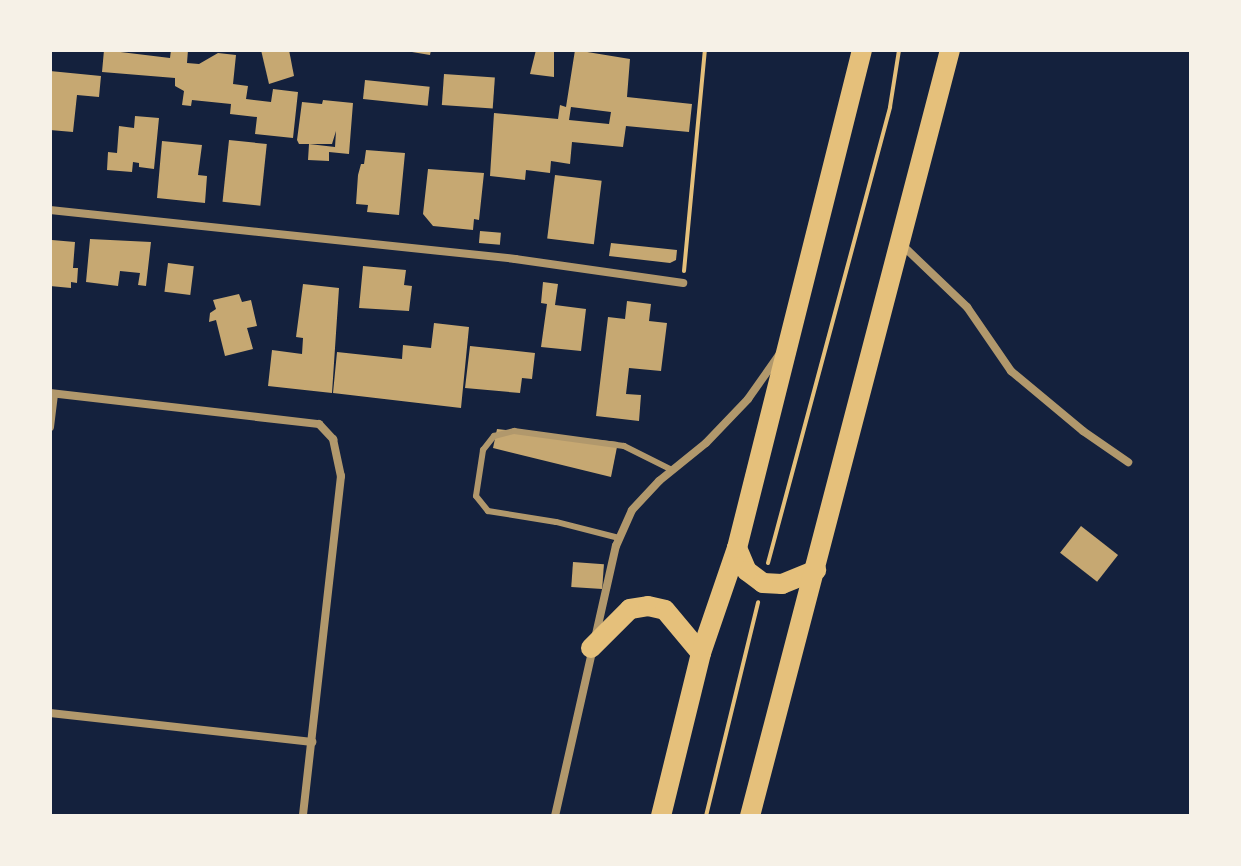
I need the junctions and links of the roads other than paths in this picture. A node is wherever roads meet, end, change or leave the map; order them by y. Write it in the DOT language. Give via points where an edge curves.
graph roads {
  1 [pos="862,50"];
  2 [pos="950,50"];
  3 [pos="50,210"];
  4 [pos="900,243"];
  5 [pos="683,283"];
  6 [pos="791,338"];
  7 [pos="52,394"];
  8 [pos="50,427"];
  9 [pos="1128,462"];
  10 [pos="672,470"];
  11 [pos="619,538"];
  12 [pos="737,548"];
  13 [pos="816,570"];
  14 [pos="591,648"];
  15 [pos="701,653"];
  16 [pos="50,713"];
  17 [pos="312,742"];
  18 [pos="303,816"];
  19 [pos="555,816"];
  20 [pos="661,816"];
  21 [pos="750,816"];
  1 -- 6 [label="main road"];
  2 -- 4 [label="main road"];
  3 -- 5 [label="street" via="515,259"];
  4 -- 9 [label="street" via="967,307 1011,371"];
  4 -- 13 [label="main road"];
  6 -- 10 [label="street" via="748,399"];
  6 -- 12 [label="main road"];
  7 -- 8 [label="street"];
  7 -- 17 [label="street" via="214,409 319,424 327,430 338,451 341,476"];
  10 -- 11 [label="street" via="632,510"];
  10 -- 11 [label="lane" via="624,446 514,431 494,436 483,450 476,496 488,511"];
  11 -- 14 [label="street"];
  12 -- 13 [label="main road" via="747,571 763,583 782,584"];
  12 -- 15 [label="main road"];
  13 -- 21 [label="main road"];
  14 -- 15 [label="main road" via="630,609 648,606 665,610"];
  14 -- 19 [label="street"];
  15 -- 20 [label="main road"];
  16 -- 17 [label="street"];
  17 -- 18 [label="street"];
}
